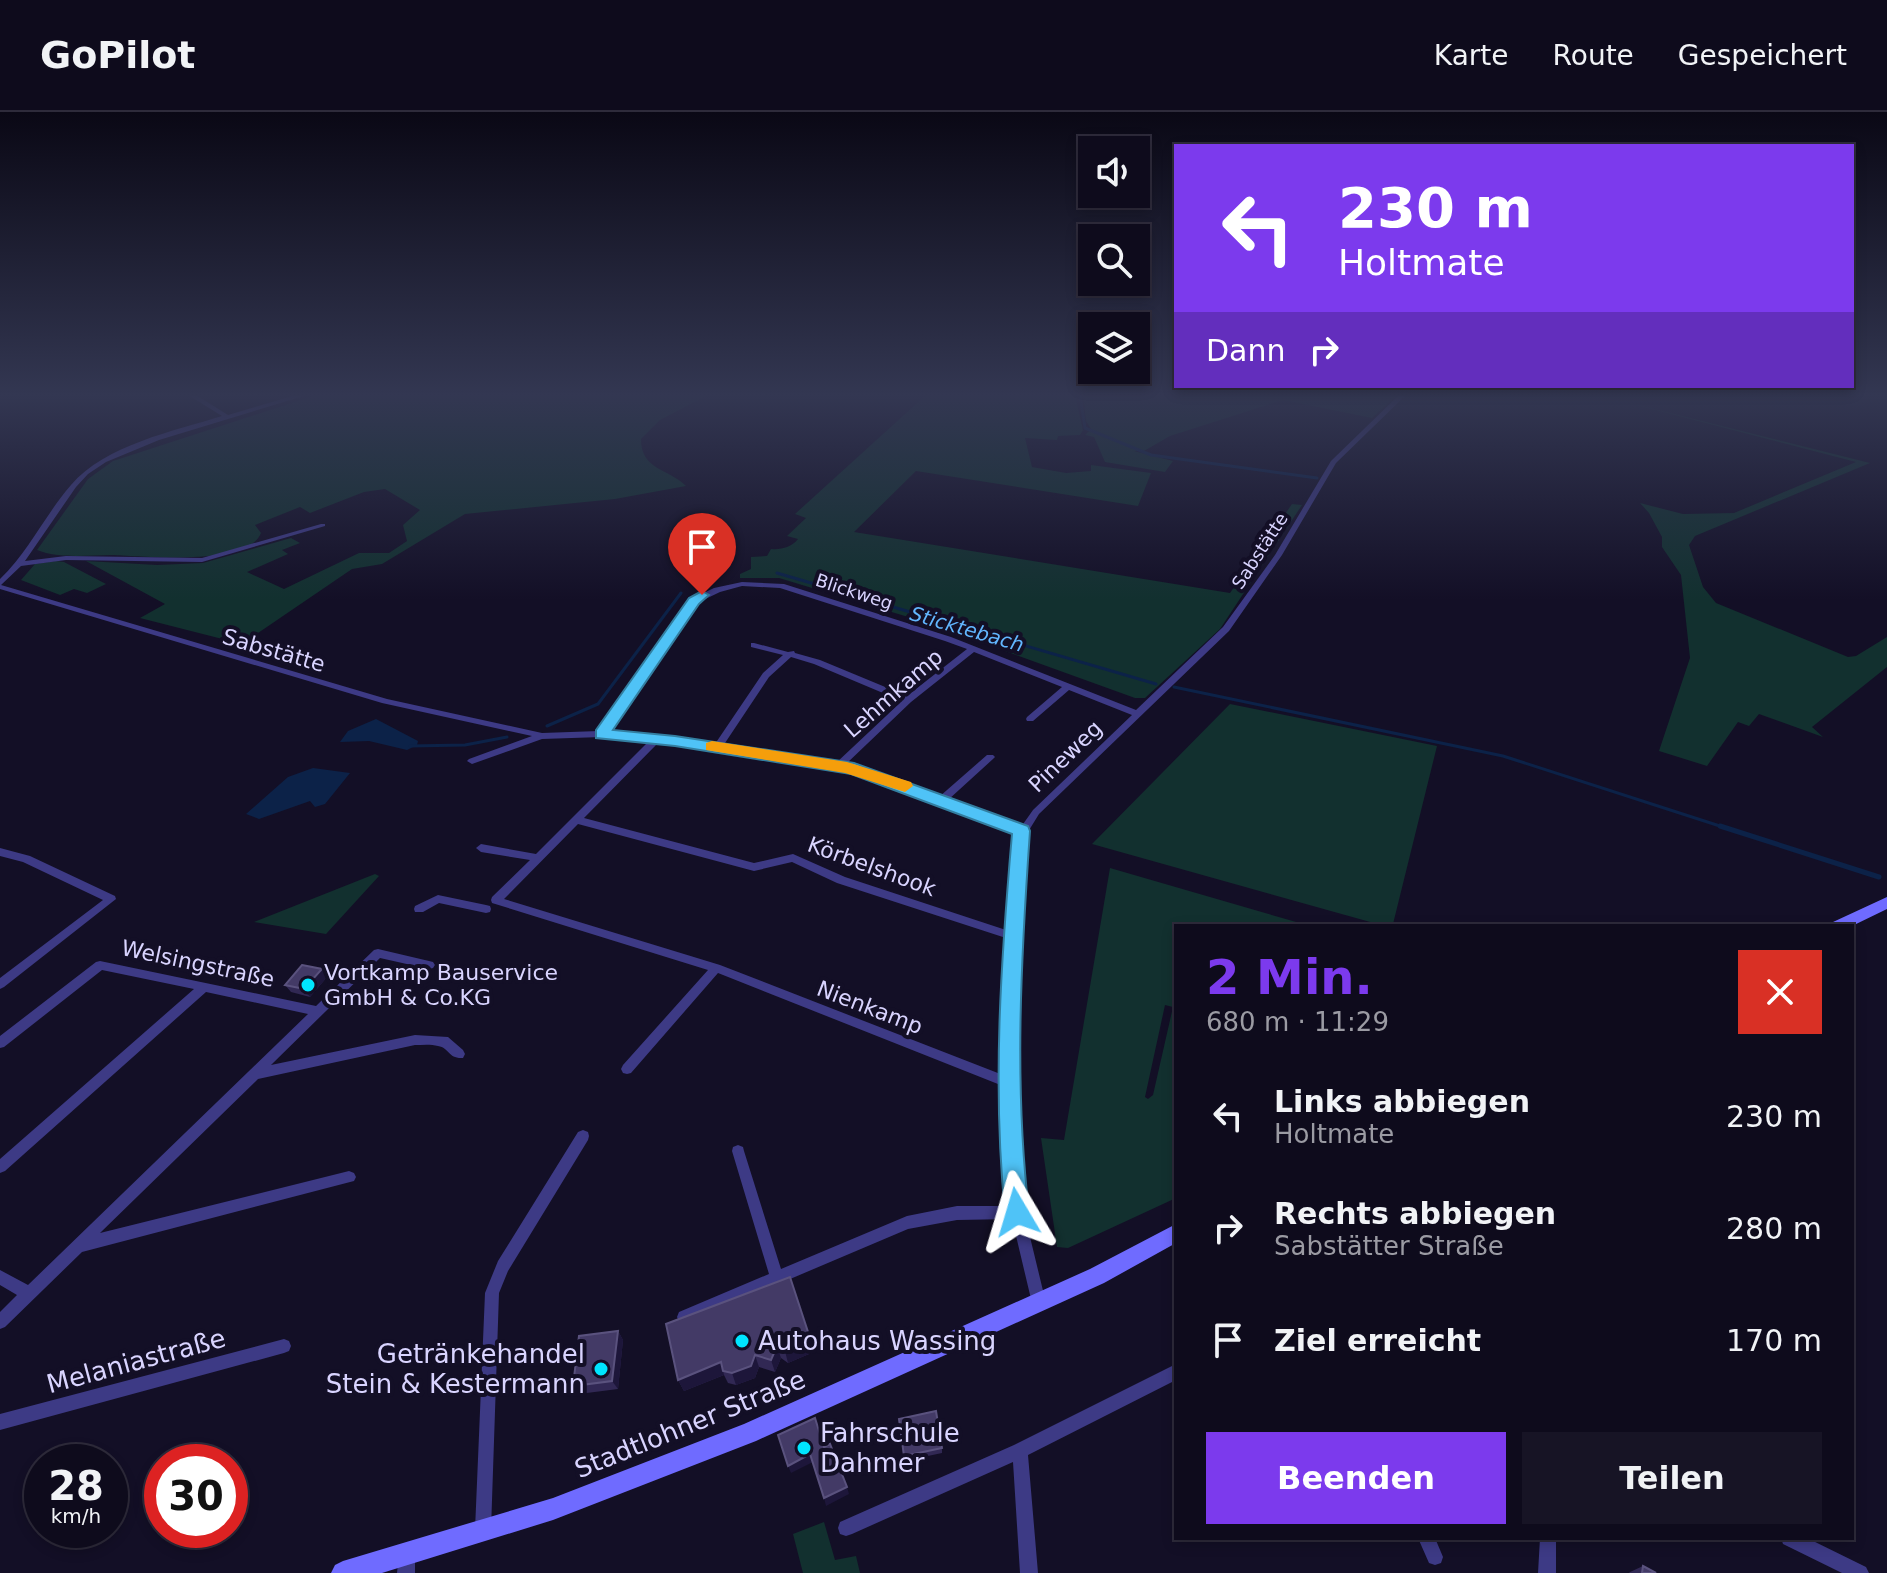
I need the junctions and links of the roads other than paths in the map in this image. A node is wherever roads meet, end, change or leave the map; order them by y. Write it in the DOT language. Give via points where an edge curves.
graph roads {
  1 [pos="100,463"];
  2 [pos="1332,463"];
  3 [pos="323,525"];
  4 [pos="20,564"];
  5 [pos="0,585"];
  6 [pos="754,645"];
  7 [pos="973,649"];
  8 [pos="791,653"];
  9 [pos="1169,684"];
  10 [pos="1068,686"];
  11 [pos="908,700"];
  12 [pos="1138,714"];
  13 [pos="1030,719"];
  14 [pos="602,734"];
  15 [pos="541,736"];
  16 [pos="657,739"];
  17 [pos="718,747"];
  18 [pos="990,757"];
  19 [pos="472,761"];
  20 [pos="838,766"];
  21 [pos="941,801"];
  22 [pos="577,820"];
  23 [pos="1021,831"];
  24 [pos="481,848"];
  25 [pos="0,852"];
  26 [pos="539,858"];
  27 [pos="496,900"];
  28 [pos="1887,903"];
  29 [pos="419,909"];
  30 [pos="1842,924"];
  31 [pos="1013,936"];
  32 [pos="429,965"];
  33 [pos="716,968"];
  34 [pos="0,984"];
  35 [pos="204,987"];
  36 [pos="317,1011"];
  37 [pos="0,1043"];
  38 [pos="459,1054"];
  39 [pos="627,1069"];
  40 [pos="252,1075"];
  41 [pos="1009,1083"];
  42 [pos="583,1136"];
  43 [pos="738,1151"];
  44 [pos="0,1167"];
  45 [pos="349,1177"];
  46 [pos="1017,1212"];
  47 [pos="1174,1234"];
  48 [pos="79,1245"];
  49 [pos="0,1277"];
  50 [pos="777,1278"];
  51 [pos="29,1294"];
  52 [pos="1038,1299"];
  53 [pos="684,1317"];
  54 [pos="0,1322"];
  55 [pos="284,1346"];
  56 [pos="1174,1373"];
  57 [pos="0,1422"];
  58 [pos="1020,1451"];
  59 [pos="846,1528"];
  60 [pos="483,1532"];
  61 [pos="1427,1540"];
  62 [pos="1548,1540"];
  63 [pos="1793,1540"];
  64 [pos="1435,1557"];
  65 [pos="407,1563"];
  66 [pos="343,1573"];
  67 [pos="1029,1573"];
  68 [pos="1547,1573"];
  69 [pos="1860,1573"];
  1 -- 4 [label="street, Sabstätte" via="65,499"];
  2 -- 9 [label="street, Sabstätte" via="1241,609 1208,650"];
  3 -- 4 [label="street" via="202,560 76,558"];
  4 -- 5 [label="street, Sabstätte"];
  5 -- 15 [label="street, Sabstätte" via="385,701"];
  6 -- 8 [label="street"];
  7 -- 10 [label="street, Blickweg"];
  7 -- 11 [label="street, Lehmkamp"];
  7 -- 14 [label="street, Blickweg" via="781,586 742,584 694,601"];
  8 -- 11 [label="street"];
  8 -- 17 [label="street" via="766,675"];
  9 -- 12 [label="street, Pineweg"];
  10 -- 12 [label="street, Blickweg"];
  10 -- 13 [label="street"];
  11 -- 20 [label="street, Lehmkamp"];
  12 -- 23 [label="street, Pineweg"];
  14 -- 15 [label="street"];
  14 -- 16 [label="street"];
  15 -- 19 [label="street"];
  16 -- 17 [label="street"];
  16 -- 22 [label="street"];
  17 -- 20 [label="street"];
  18 -- 21 [label="street"];
  20 -- 21 [label="street"];
  21 -- 23 [label="street"];
  22 -- 26 [label="street"];
  22 -- 31 [label="street, Körbelshook" via="754,867 793,858 841,880"];
  23 -- 31 [label="street"];
  24 -- 26 [label="street"];
  25 -- 34 [label="street" via="111,899"];
  26 -- 27 [label="street"];
  27 -- 29 [label="street" via="483,912 438,899"];
  27 -- 33 [label="street, Nienkamp"];
  28 -- 30 [label="main road"];
  31 -- 41 [label="street"];
  32 -- 36 [label="street" via="378,953"];
  33 -- 39 [label="street"];
  33 -- 41 [label="street, Nienkamp"];
  35 -- 36 [label="street, Welsingstraße"];
  35 -- 37 [label="street, Welsingstraße" via="100,965"];
  35 -- 44 [label="street"];
  36 -- 40 [label="street"];
  38 -- 40 [label="street" via="444,1041 415,1040"];
  40 -- 48 [label="street"];
  41 -- 46 [label="street"];
  42 -- 60 [label="street" via="503,1266 492,1293"];
  43 -- 50 [label="street"];
  45 -- 48 [label="street"];
  46 -- 50 [label="street" via="930,1216"];
  46 -- 52 [label="street"];
  47 -- 52 [label="main road, Stadtlohner Straße" via="1097,1276"];
  48 -- 51 [label="street"];
  49 -- 51 [label="street"];
  50 -- 53 [label="street"];
  51 -- 54 [label="street"];
  52 -- 60 [label="main road, Stadtlohner Straße" via="748,1433"];
  55 -- 57 [label="street, Melaniastraße"];
  56 -- 58 [label="street"];
  58 -- 59 [label="street"];
  58 -- 67 [label="street"];
  60 -- 65 [label="main road, Stadtlohner Straße"];
  61 -- 64 [label="street"];
  62 -- 68 [label="street"];
  63 -- 69 [label="street"];
  65 -- 66 [label="main road, Stadtlohner Straße"];
}
